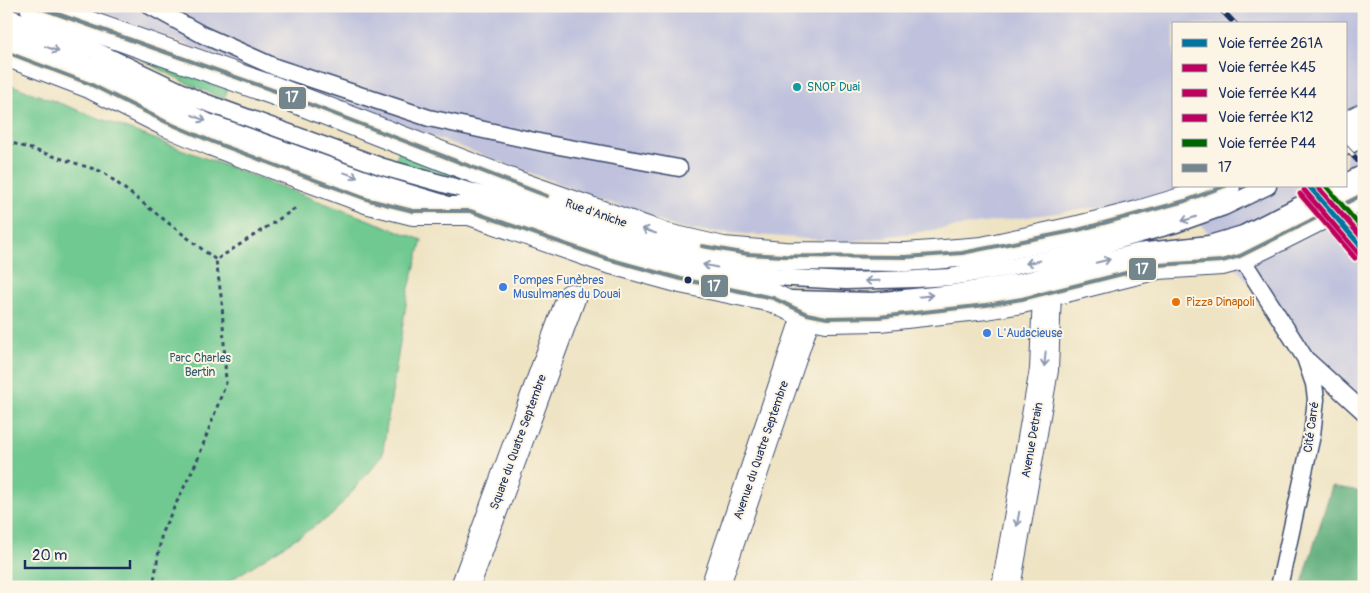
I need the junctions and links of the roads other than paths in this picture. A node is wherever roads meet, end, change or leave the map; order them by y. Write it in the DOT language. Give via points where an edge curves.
graph roads {
  1 [pos="34,6"];
  2 [pos="150,6"];
  3 [pos="6,16"];
  4 [pos="6,32"];
  5 [pos="6,52"];
  6 [pos="1364,117"];
  7 [pos="1348,125"];
  8 [pos="1364,138"];
  9 [pos="1348,146"];
  10 [pos="679,168"];
  11 [pos="1364,173"];
  12 [pos="1348,181"];
  13 [pos="1258,188"];
  14 [pos="1334,188"];
  15 [pos="1230,194"];
  16 [pos="1364,194"];
  17 [pos="470,211"];
  18 [pos="1262,235"];
  19 [pos="1240,256"];
  20 [pos="1047,293"];
  21 [pos="572,298"];
  22 [pos="773,298"];
  23 [pos="807,314"];
  24 [pos="1304,358"];
  25 [pos="1364,412"];
  26 [pos="465,587"];
  27 [pos="715,587"];
  28 [pos="1006,587"];
  29 [pos="1279,587"];
  15 -- 1 [label="main road, Rue d'Aniche, one-way" via="1008,246 962,253 906,257 748,254 667,238 519,186 275,91"];
  2 -- 10 [label="lane" via="203,35 275,67 429,118"];
  15 -- 3 [label="lane, one-way" via="1176,224 1070,254 966,275 846,282 747,274 621,244 512,203 383,167 205,103 90,48"];
  4 -- 17 [label="lane, one-way" via="90,65 208,122 369,181"];
  5 -- 17 [label="main road" via="90,84 213,142 369,200 413,211"];
  6 -- 7 [label="main road"];
  8 -- 9 [label="lane"];
  11 -- 12 [label="lane"];
  13 -- 15 [label="lane"];
  14 -- 18 [label="lane"];
  16 -- 18 [label="main road"];
  17 -- 22 [label="main road" via="608,259 681,279"];
  18 -- 19 [label="main road"];
  22 -- 18 [label="lane, one-way" via="873,301 984,289 1138,252"];
  19 -- 20 [label="main road" via="1209,263 1158,265"];
  19 -- 24 [label="lane, Cité Carré"];
  20 -- 23 [label="main road" via="986,305 879,317 836,319"];
  20 -- 28 [label="main road, Avenue Detrain, one-way" via="1044,370"];
  21 -- 26 [label="main road, Square du Quatre Septembre"];
  22 -- 23 [label="main road"];
  23 -- 27 [label="main road, Avenue du Quatre Septembre"];
  24 -- 25 [label="lane"];
  24 -- 29 [label="lane, Cité Carré" via="1314,384 1314,418"];
}
